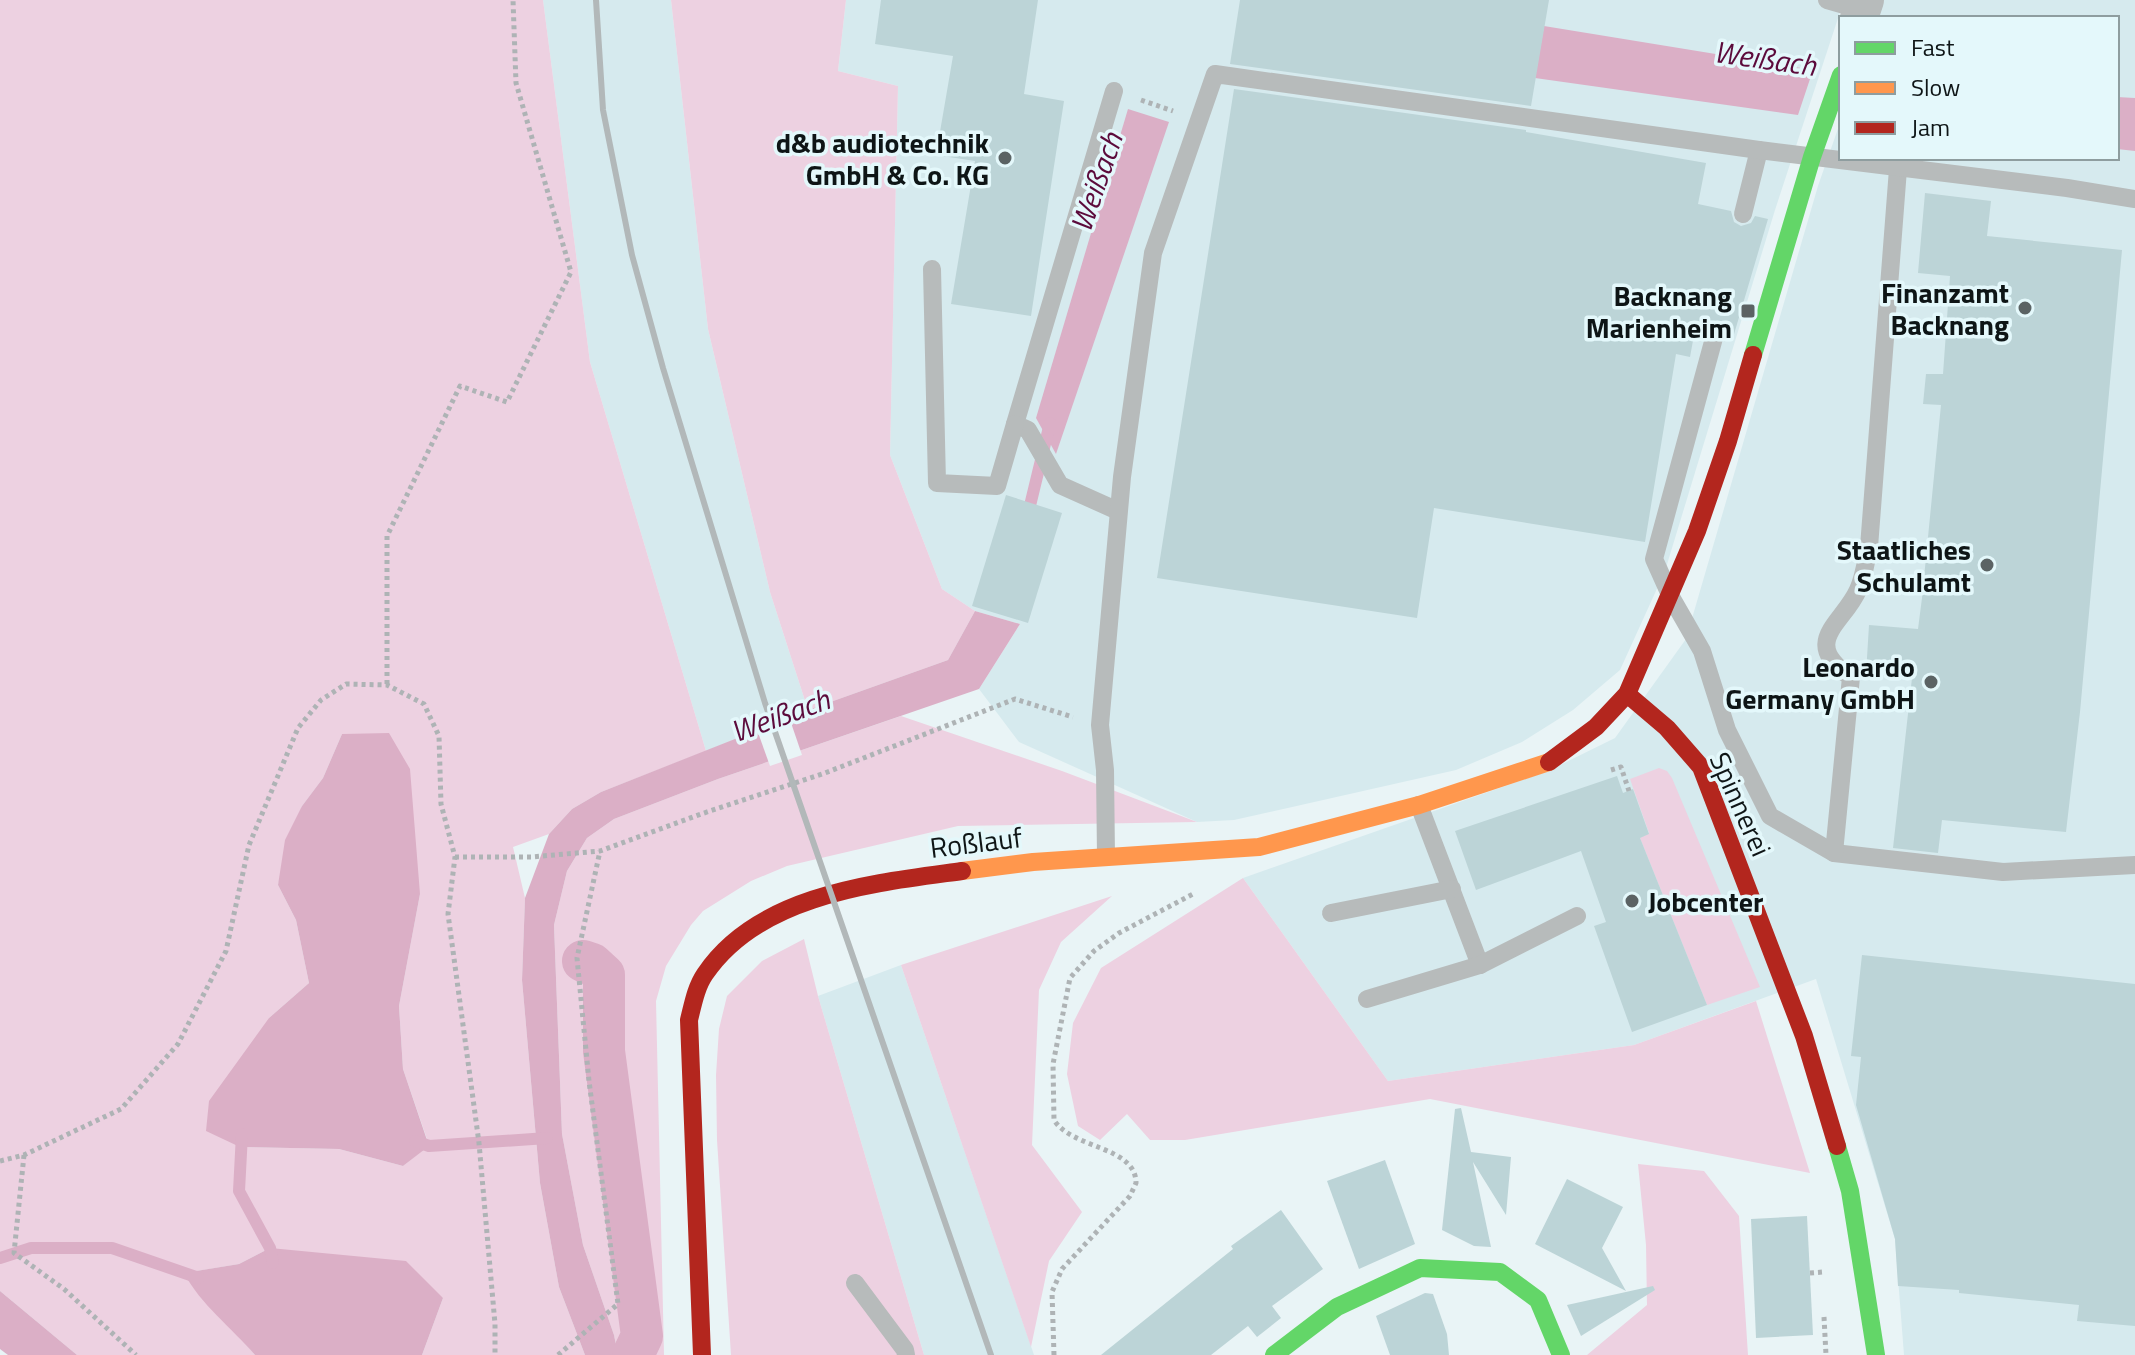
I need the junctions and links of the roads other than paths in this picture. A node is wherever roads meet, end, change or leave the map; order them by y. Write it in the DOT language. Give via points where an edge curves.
graph roads {
  1 [pos="1839,81"];
  2 [pos="1114,91"];
  3 [pos="1759,150"];
  4 [pos="1812,157"];
  5 [pos="1898,169"];
  6 [pos="2135,199"];
  7 [pos="1743,214"];
  8 [pos="932,269"];
  9 [pos="1714,338"];
  10 [pos="1022,427"];
  11 [pos="1118,511"];
  12 [pos="1671,597"];
  13 [pos="1627,694"];
  14 [pos="1419,805"];
  15 [pos="1834,853"];
  16 [pos="1106,857"];
  17 [pos="2135,865"];
  18 [pos="1452,889"];
  19 [pos="1331,913"];
  20 [pos="1577,916"];
  21 [pos="1480,965"];
  22 [pos="1367,999"];
  23 [pos="855,1283"];
  24 [pos="702,1355"];
  25 [pos="906,1355"];
  26 [pos="1274,1355"];
  27 [pos="1561,1355"];
  28 [pos="1876,1355"];
  1 -- 4 [label="street"];
  2 -- 10 [label="lane"];
  3 -- 4 [label="lane"];
  3 -- 7 [label="lane"];
  3 -- 11 [label="lane" via="1215,74 1153,253"];
  4 -- 5 [label="lane"];
  4 -- 12 [label="street" via="1728,441"];
  5 -- 6 [label="lane"];
  5 -- 15 [label="lane" via="1869,547 1858,591 1832,625 1827,649 1833,665 1851,677"];
  8 -- 10 [label="lane" via="937,483 997,486"];
  9 -- 12 [label="lane" via="1654,559"];
  10 -- 11 [label="lane" via="1060,485"];
  11 -- 16 [label="lane" via="1100,725"];
  12 -- 13 [label="street"];
  12 -- 15 [label="lane" via="1709,646 1727,730 1770,816"];
  13 -- 14 [label="street, Roßlauf" via="1596,727 1546,764"];
  13 -- 28 [label="street, Spinnerei" via="1701,767 1804,1036 1850,1191"];
  14 -- 16 [label="street, Roßlauf" via="1259,847"];
  14 -- 18 [label="lane"];
  15 -- 17 [label="lane" via="2003,872"];
  16 -- 24 [label="street, Roßlauf" via="874,883 806,901 771,917 715,961 697,990 689,1020"];
  18 -- 19 [label="lane"];
  18 -- 21 [label="lane"];
  20 -- 21 [label="lane"];
  21 -- 22 [label="lane"];
  23 -- 25 [label="lane"];
  26 -- 27 [label="street" via="1337,1307 1420,1268 1500,1272 1538,1300"];
}
